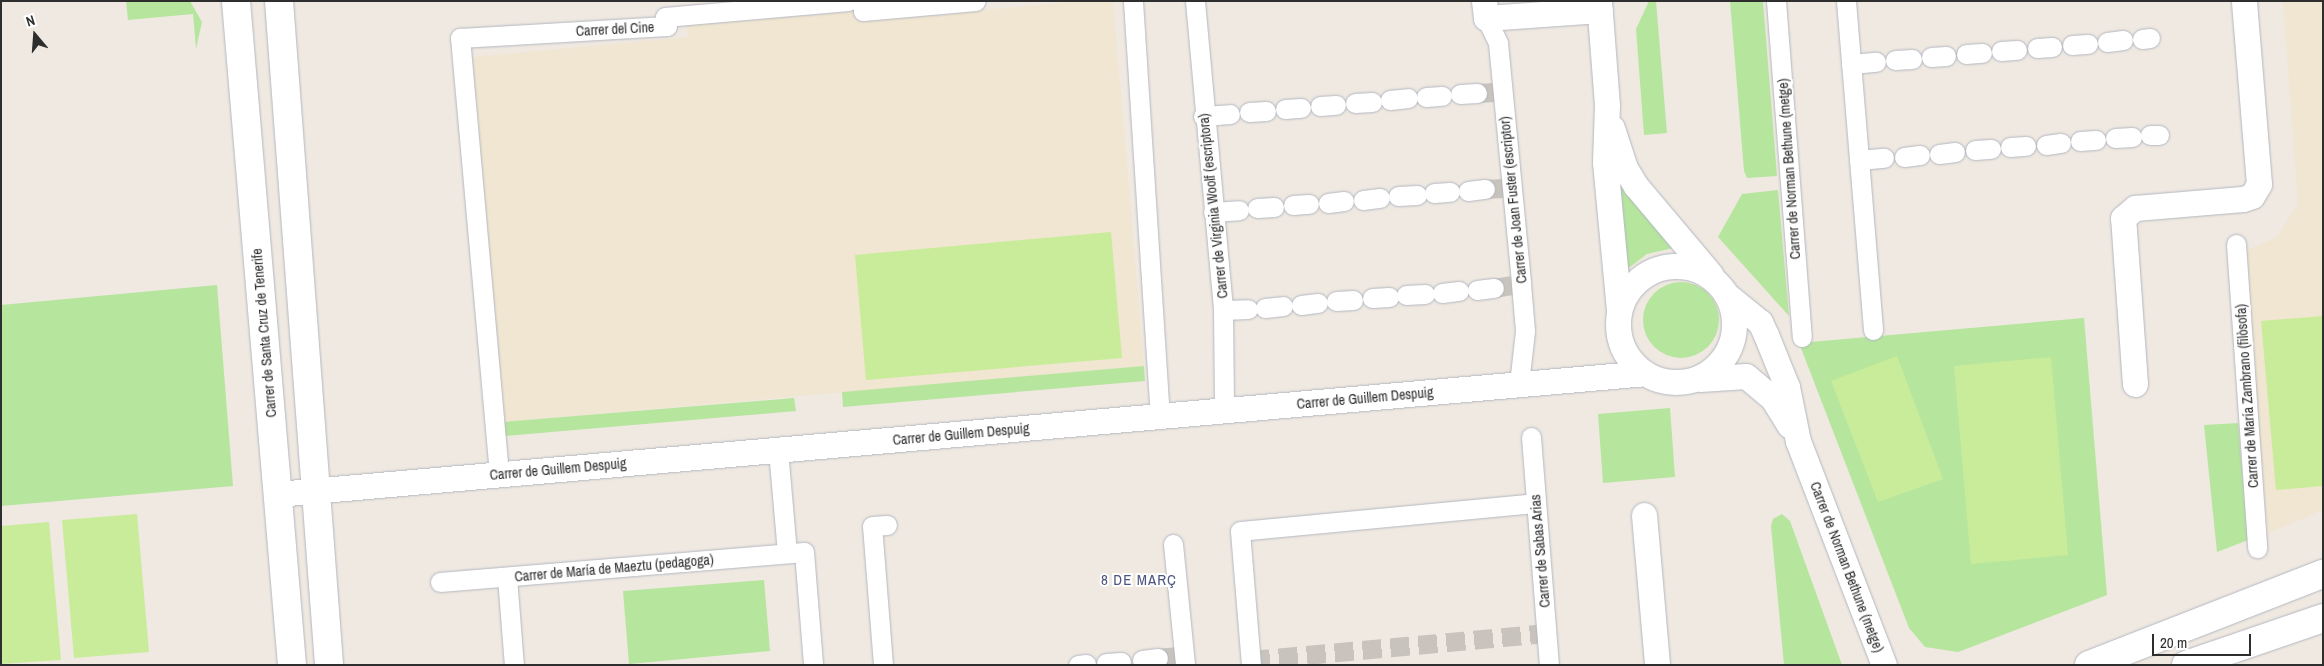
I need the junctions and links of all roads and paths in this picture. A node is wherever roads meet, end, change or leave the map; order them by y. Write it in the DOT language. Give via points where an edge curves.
graph roads {
  1 [pos="236,1"];
  2 [pos="279,1"];
  3 [pos="848,1"];
  4 [pos="862,1"];
  5 [pos="976,1"];
  6 [pos="1133,1"];
  7 [pos="1195,1"];
  8 [pos="1776,1"];
  9 [pos="1846,1"];
  10 [pos="2244,1"];
  11 [pos="1599,5"];
  12 [pos="1485,10"];
  13 [pos="1876,62"];
  14 [pos="1851,64"];
  15 [pos="1607,106"];
  16 [pos="1230,114"];
  17 [pos="1203,116"];
  18 [pos="1884,158"];
  19 [pos="1859,160"];
  20 [pos="1467,191"];
  21 [pos="1380,198"];
  22 [pos="1292,205"];
  23 [pos="1213,212"];
  24 [pos="2236,244"];
  25 [pos="1722,288"];
  26 [pos="1475,289"];
  27 [pos="1619,309"];
  28 [pos="1223,310"];
  29 [pos="1873,330"];
  30 [pos="1802,337"];
  31 [pos="1645,373"];
  32 [pos="1692,380"];
  33 [pos="1519,384"];
  34 [pos="2134,384"];
  35 [pos="1224,410"];
  36 [pos="1160,416"];
  37 [pos="1531,437"];
  38 [pos="1798,441"];
  39 [pos="778,450"];
  40 [pos="499,474"];
  41 [pos="319,490"];
  42 [pos="278,494"];
  43 [pos="1536,503"];
  44 [pos="1644,516"];
  45 [pos="887,525"];
  46 [pos="1173,544"];
  47 [pos="2258,548"];
  48 [pos="787,553"];
  49 [pos="2323,574"];
  50 [pos="507,577"];
  51 [pos="440,582"];
  52 [pos="2323,618"];
  53 [pos="2233,657"];
  54 [pos="1169,659"];
  55 [pos="292,665"];
  56 [pos="329,665"];
  57 [pos="514,665"];
  58 [pos="813,665"];
  59 [pos="883,665"];
  60 [pos="1251,665"];
  61 [pos="1549,665"];
  62 [pos="1657,665"];
  63 [pos="1884,665"];
  64 [pos="2088,665"];
  65 [pos="2186,665"];
  1 -- 42 [label="street, Carrer de Santa Cruz de Tenerife"];
  2 -- 41 [label="street"];
  3 -- 40 [label="street, Carrer del Cine" via="665,17 667,26 460,38"];
  4 -- 5 [label="street" via="863,11"];
  6 -- 36 [label="street"];
  7 -- 17 [label="street, Carrer de Virginia Woolf (escriptora)"];
  8 -- 30 [label="street, Carrer de Norman Bethune (metge)"];
  9 -- 14 [label="street"];
  10 -- 34 [label="street" via="2259,184 2252,196 2243,199 2135,208 2122,218"];
  11 -- 12 [label="street"];
  11 -- 15 [label="street"];
  12 -- 20 [label="street, Carrer de Joan Fuster (escriptor)" via="1498,43 1433,97"];
  13 -- 14 [label="street"];
  14 -- 19 [label="street"];
  15 -- 25 [label="street" via="1625,168"];
  15 -- 27 [label="street" via="1605,162"];
  16 -- 17 [label="street"];
  17 -- 23 [label="street, Carrer de Virginia Woolf (escriptora)"];
  18 -- 19 [label="street"];
  19 -- 29 [label="street"];
  20 -- 21 [label="street"];
  20 -- 26 [label="street, Carrer de Joan Fuster (escriptor)"];
  22 -- 23 [label="street"];
  23 -- 28 [label="street, Carrer de Virginia Woolf (escriptora)"];
  24 -- 47 [label="street, Carrer de María Zambrano (filòsofa)"];
  25 -- 27 [label="street" via="1678,265 1658,268 1627,291"];
  25 -- 32 [label="street" via="1734,330 1730,347 1721,361"];
  25 -- 38 [label="street, Carrer de Norman Bethune (metge)" via="1760,322 1787,387"];
  26 -- 28 [label="street"];
  26 -- 33 [label="street, Carrer de Joan Fuster (escriptor)" via="1525,331"];
  27 -- 31 [label="street" via="1622,347"];
  28 -- 35 [label="street, Carrer de Virginia Woolf (escriptora)"];
  31 -- 32 [label="street" via="1660,380"];
  31 -- 33 [label="street, Carrer de Guillem Despuig"];
  32 -- 38 [label="street, Carrer de Norman Bethune (metge)" via="1733,374 1746,376 1773,399"];
  33 -- 35 [label="street, Carrer de Guillem Despuig"];
  35 -- 36 [label="street, Carrer de Guillem Despuig"];
  36 -- 39 [label="street, Carrer de Guillem Despuig"];
  37 -- 43 [label="street, Carrer de Sabas Arias"];
  38 -- 63 [label="street, Carrer de Norman Bethune (metge)"];
  39 -- 40 [label="street, Carrer de Guillem Despuig"];
  39 -- 48 [label="street"];
  40 -- 41 [label="street, Carrer de Guillem Despuig"];
  41 -- 42 [label="street, Carrer de Guillem Despuig"];
  41 -- 56 [label="street"];
  42 -- 55 [label="street, Carrer de Santa Cruz de Tenerife"];
  43 -- 60 [label="street" via="1240,531"];
  43 -- 61 [label="street, Carrer de Sabas Arias"];
  44 -- 62 [label="street"];
  45 -- 59 [label="street" via="872,526"];
  46 -- 54 [label="street"];
  48 -- 50 [label="street, Carrer de María de Maeztu (pedagoga)"];
  48 -- 58 [label="street" via="804,552"];
  49 -- 64 [label="street"];
  50 -- 51 [label="street, Carrer de María de Maeztu (pedagoga)"];
  50 -- 57 [label="street"];
  52 -- 53 [label="street"];
  53 -- 65 [label="street"];
}
